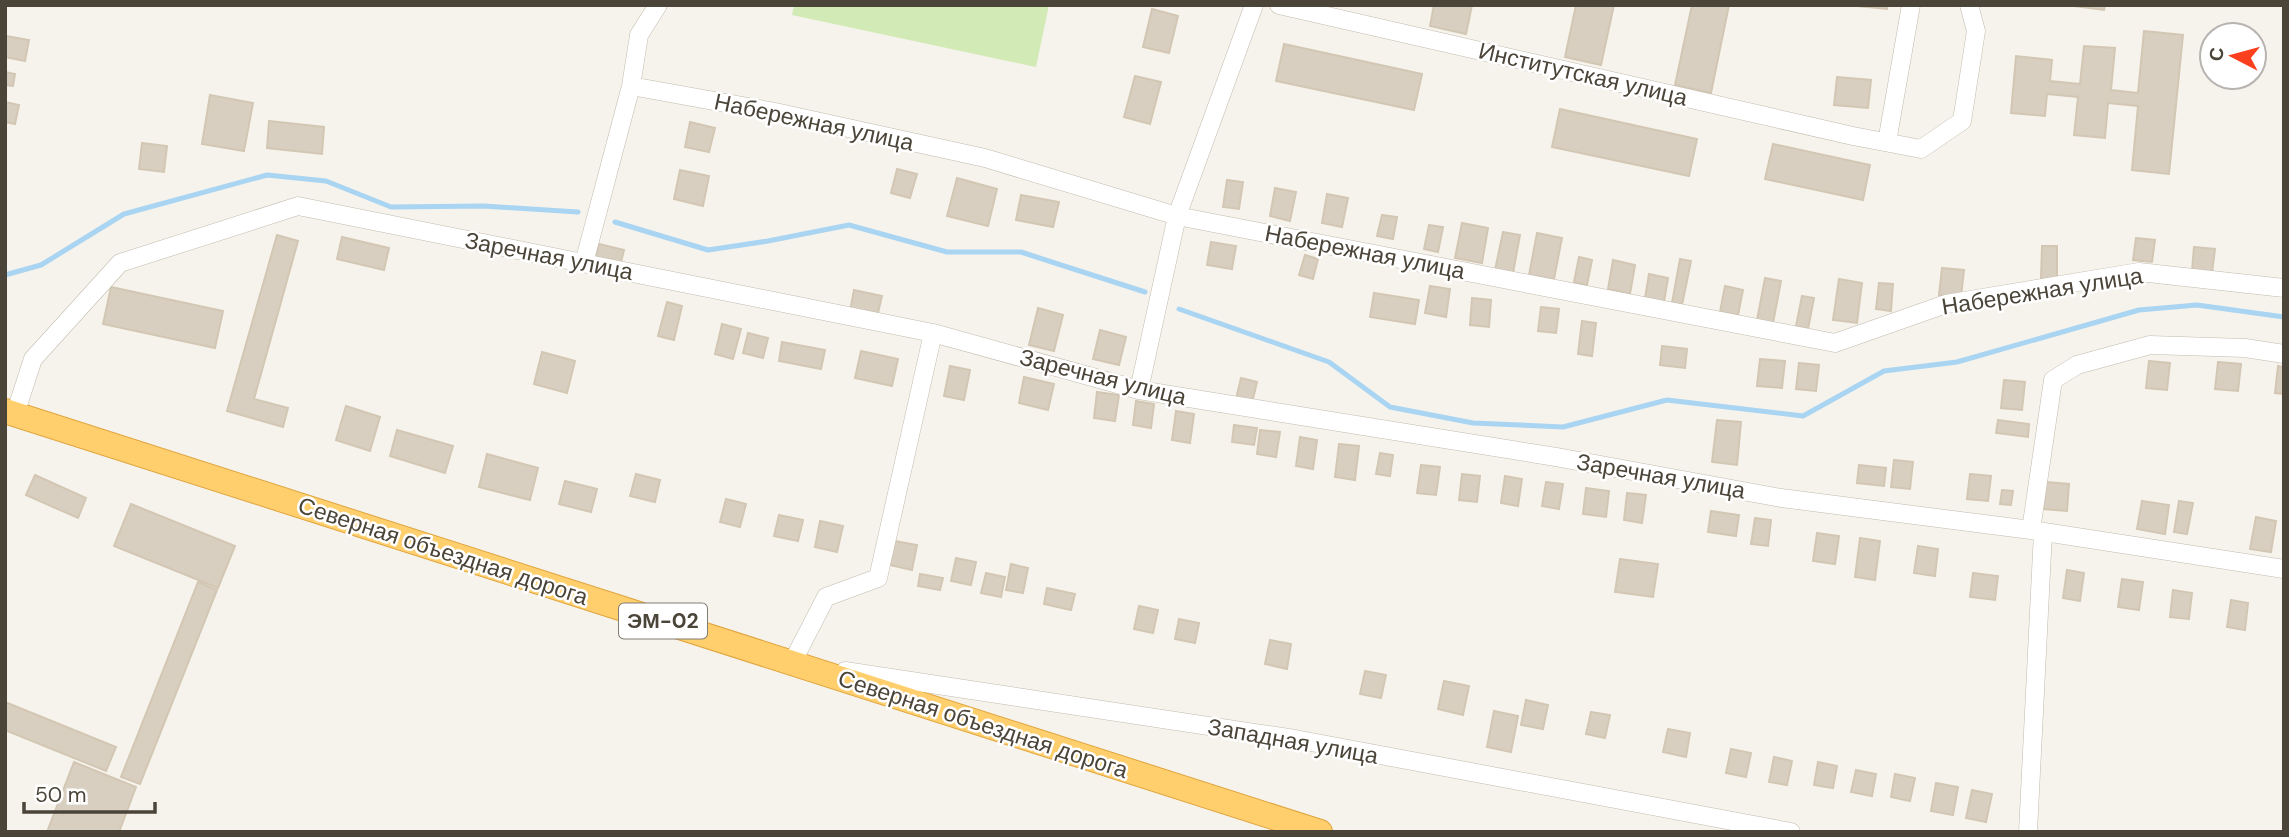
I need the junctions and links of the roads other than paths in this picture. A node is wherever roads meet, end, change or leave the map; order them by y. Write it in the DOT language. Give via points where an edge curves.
graph roads {
  1 [pos="658,5"];
  2 [pos="1254,5"];
  3 [pos="1279,5"];
  4 [pos="1911,5"];
  5 [pos="1969,5"];
  6 [pos="631,86"];
  7 [pos="1887,142"];
  8 [pos="1177,216"];
  9 [pos="584,263"];
  10 [pos="2284,288"];
  11 [pos="933,333"];
  12 [pos="2284,354"];
  13 [pos="1139,390"];
  14 [pos="10,412"];
  15 [pos="2037,531"];
  16 [pos="2284,569"];
  17 [pos="792,663"];
  18 [pos="1320,832"];
  19 [pos="1791,832"];
  20 [pos="2028,832"];
  1 -- 6 [label="street" via="639,35"];
  2 -- 8 [label="street"];
  3 -- 7 [label="street, Институтская улица"];
  4 -- 7 [label="street"];
  5 -- 7 [label="street, Институтская улица" via="1976,31 1962,121 1921,149"];
  6 -- 8 [label="street, Набережная улица" via="985,158"];
  6 -- 9 [label="street"];
  8 -- 10 [label="street, Набережная улица" via="1835,343 1946,304 2139,272"];
  8 -- 13 [label="street"];
  9 -- 11 [label="street, Заречная улица"];
  9 -- 14 [label="street, Заречная улица" via="298,206 120,263 33,359"];
  11 -- 13 [label="street, Заречная улица"];
  11 -- 17 [label="street" via="878,578 826,597"];
  12 -- 15 [label="street" via="2150,345 2077,365 2053,380"];
  13 -- 15 [label="street, Заречная улица" via="1781,498"];
  14 -- 17 [label="highway, Северная объездная дорога / ЭМ-02"];
  15 -- 16 [label="street, Заречная улица"];
  15 -- 20 [label="street"];
  17 -- 18 [label="highway, Северная объездная дорога / ЭМ-02"];
  17 -- 19 [label="street, Западная улица" via="1295,739"];
}
